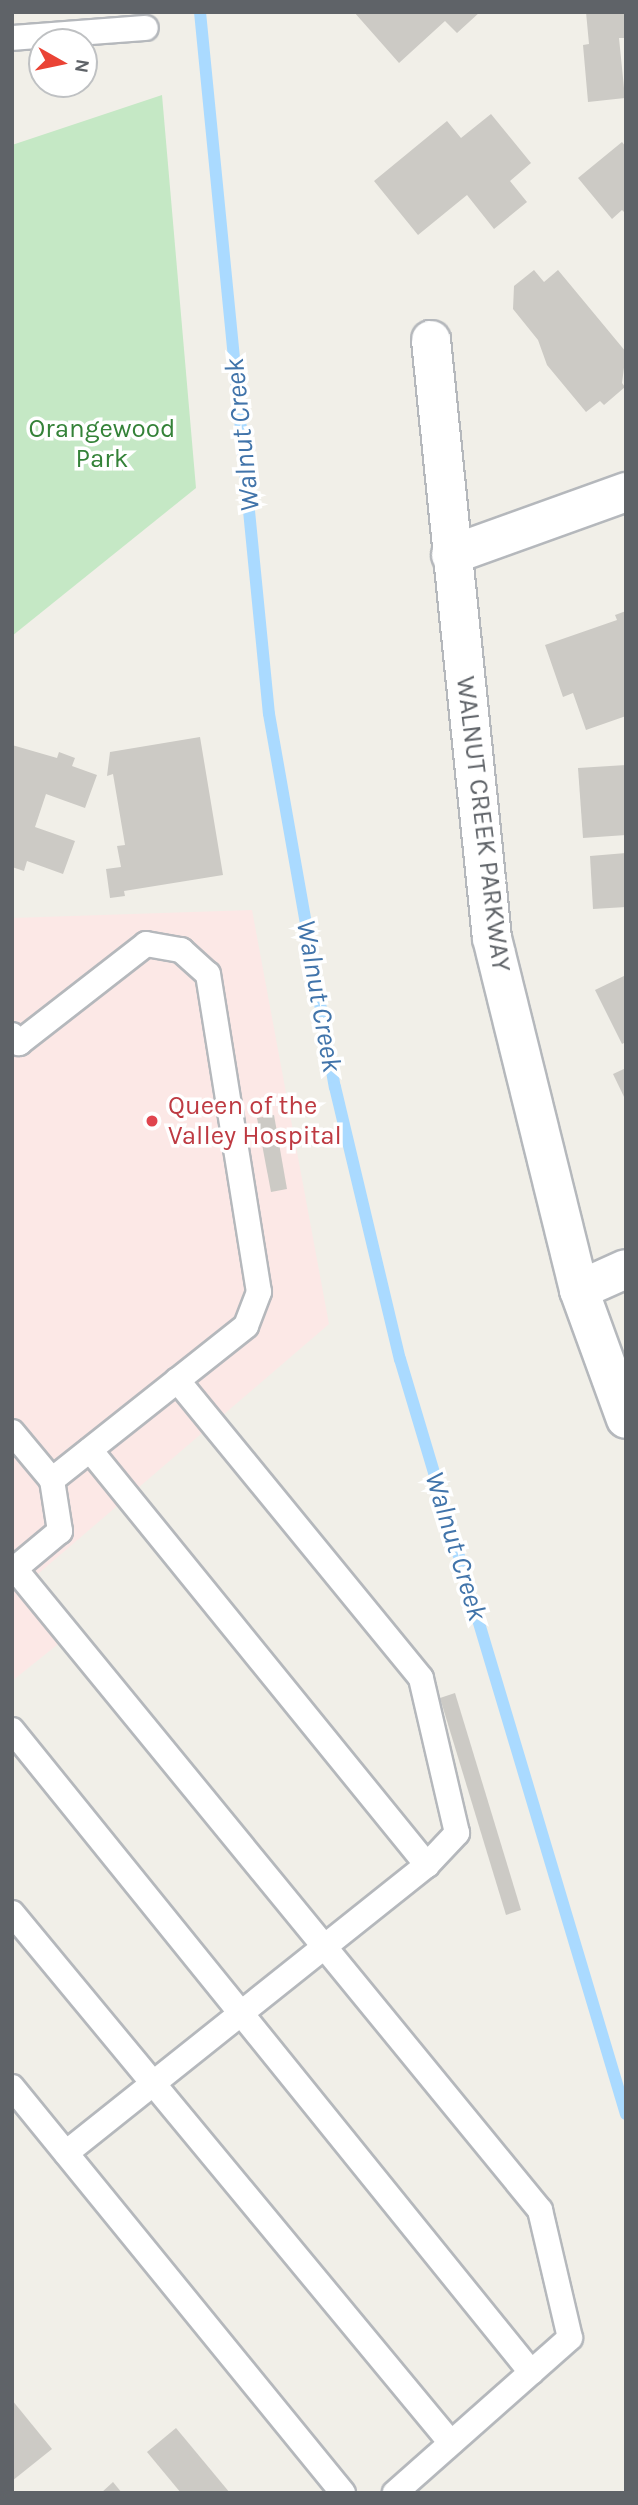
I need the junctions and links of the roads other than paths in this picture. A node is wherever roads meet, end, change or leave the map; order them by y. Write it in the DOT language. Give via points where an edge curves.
graph roads {
  1 [pos="146,29"];
  2 [pos="12,38"];
  3 [pos="431,340"];
  4 [pos="626,492"];
  5 [pos="451,555"];
  6 [pos="12,1035"];
  7 [pos="626,1269"];
  8 [pos="579,1290"];
  9 [pos="177,1380"];
  10 [pos="626,1419"];
  11 [pos="12,1432"];
  12 [pos="90,1450"];
  13 [pos="52,1480"];
  14 [pos="13,1569"];
  15 [pos="12,1730"];
  16 [pos="427,1866"];
  17 [pos="12,1913"];
  18 [pos="324,1947"];
  19 [pos="241,2013"];
  20 [pos="153,2084"];
  21 [pos="12,2087"];
  22 [pos="66,2153"];
  23 [pos="531,2372"];
  24 [pos="452,2443"];
  25 [pos="343,2493"];
  26 [pos="395,2493"];
  1 -- 2 [label="lane"];
  3 -- 5 [label="street, WALNUT CREEK PARKWAY"];
  4 -- 5 [label="street"];
  5 -- 8 [label="street, WALNUT CREEK PARKWAY" via="492,938"];
  6 -- 9 [label="lane" via="19,1043 146,944 181,950 208,974 260,1292 246,1325"];
  7 -- 8 [label="street"];
  8 -- 10 [label="street, WALNUT CREEK PARKWAY"];
  9 -- 12 [label="lane"];
  9 -- 16 [label="lane" via="421,1678 457,1833"];
  11 -- 13 [label="lane"];
  12 -- 13 [label="lane"];
  12 -- 16 [label="lane"];
  13 -- 14 [label="lane" via="60,1531"];
  14 -- 18 [label="lane"];
  15 -- 19 [label="lane"];
  16 -- 18 [label="lane"];
  17 -- 20 [label="lane"];
  18 -- 19 [label="lane"];
  18 -- 23 [label="lane" via="540,2210 570,2338"];
  19 -- 20 [label="lane"];
  19 -- 23 [label="lane"];
  20 -- 22 [label="lane"];
  20 -- 24 [label="lane"];
  21 -- 22 [label="lane"];
  22 -- 25 [label="lane"];
  23 -- 24 [label="lane"];
  24 -- 26 [label="lane"];
}
